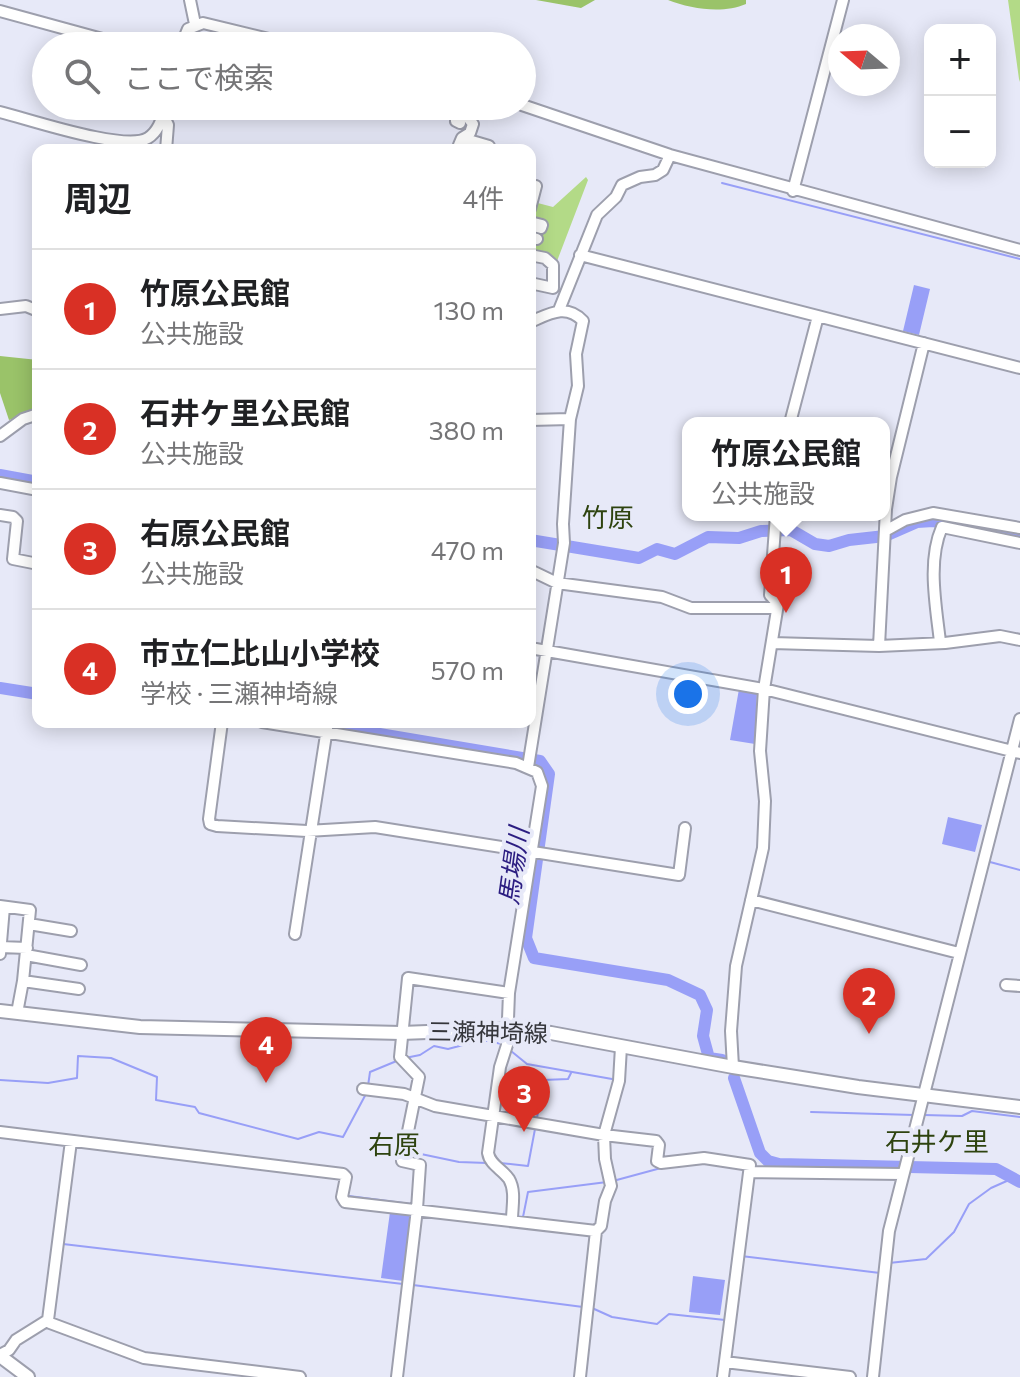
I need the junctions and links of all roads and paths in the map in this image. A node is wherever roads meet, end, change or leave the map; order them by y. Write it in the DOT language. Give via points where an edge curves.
graph roads {
  1 [pos="190,0"];
  2 [pos="843,0"];
  3 [pos="0,11"];
  4 [pos="195,24"];
  5 [pos="77,32"];
  6 [pos="187,32"];
  7 [pos="243,32"];
  8 [pos="536,110"];
  9 [pos="0,112"];
  10 [pos="162,120"];
  11 [pos="167,120"];
  12 [pos="456,120"];
  13 [pos="470,120"];
  14 [pos="460,123"];
  15 [pos="166,144"];
  16 [pos="459,144"];
  17 [pos="462,144"];
  18 [pos="482,144"];
  19 [pos="670,155"];
  20 [pos="793,191"];
  21 [pos="1020,250"];
  22 [pos="580,255"];
  23 [pos="536,256"];
  24 [pos="536,284"];
  25 [pos="32,308"];
  26 [pos="0,309"];
  27 [pos="559,310"];
  28 [pos="818,316"];
  29 [pos="536,320"];
  30 [pos="924,343"];
  31 [pos="1020,368"];
  32 [pos="32,416"];
  33 [pos="792,417"];
  34 [pos="570,419"];
  35 [pos="536,420"];
  36 [pos="0,436"];
  37 [pos="0,483"];
  38 [pos="32,489"];
  39 [pos="890,490"];
  40 [pos="0,515"];
  41 [pos="888,521"];
  42 [pos="775,525"];
  43 [pos="1020,528"];
  44 [pos="887,530"];
  45 [pos="1020,543"];
  46 [pos="32,563"];
  47 [pos="536,573"];
  48 [pos="557,583"];
  49 [pos="776,608"];
  50 [pos="1020,640"];
  51 [pos="940,642"];
  52 [pos="772,643"];
  53 [pos="879,646"];
  54 [pos="536,649"];
  55 [pos="547,651"];
  56 [pos="764,689"];
  57 [pos="1020,719"];
  58 [pos="536,721"];
  59 [pos="221,728"];
  60 [pos="327,728"];
  61 [pos="332,728"];
  62 [pos="535,728"];
  63 [pos="1016,752"];
  64 [pos="528,767"];
  65 [pos="685,828"];
  66 [pos="312,829"];
  67 [pos="537,853"];
  68 [pos="751,900"];
  69 [pos="2,907"];
  70 [pos="29,924"];
  71 [pos="71,931"];
  72 [pos="295,934"];
  73 [pos="0,947"];
  74 [pos="27,952"];
  75 [pos="959,953"];
  76 [pos="0,954"];
  77 [pos="81,965"];
  78 [pos="23,981"];
  79 [pos="1006,985"];
  80 [pos="1020,986"];
  81 [pos="79,989"];
  82 [pos="509,993"];
  83 [pos="0,1011"];
  84 [pos="17,1013"];
  85 [pos="507,1029"];
  86 [pos="401,1033"];
  87 [pos="621,1047"];
  88 [pos="733,1067"];
  89 [pos="363,1089"];
  90 [pos="416,1099"];
  91 [pos="921,1101"];
  92 [pos="1020,1107"];
  93 [pos="493,1116"];
  94 [pos="0,1132"];
  95 [pos="604,1135"];
  96 [pos="71,1141"];
  97 [pos="750,1172"];
  98 [pos="902,1174"];
  99 [pos="417,1209"];
  100 [pos="512,1220"];
  101 [pos="596,1231"];
  102 [pos="48,1320"];
  103 [pos="0,1356"];
  104 [pos="725,1362"];
  105 [pos="28,1377"];
  106 [pos="300,1377"];
  107 [pos="397,1377"];
  108 [pos="580,1377"];
  109 [pos="723,1377"];
  110 [pos="850,1377"];
  111 [pos="873,1377"];
  1 -- 4 [label="street"];
  2 -- 20 [label="street"];
  3 -- 5 [label="street"];
  4 -- 6 [label="street"];
  4 -- 7 [label="street"];
  8 -- 19 [label="street"];
  9 -- 10 [label="street" via="137,143 149,138"];
  11 -- 15 [label="street"];
  12 -- 14 [label="street"];
  13 -- 16 [label="street" via="470,133"];
  17 -- 18 [label="street"];
  19 -- 20 [label="street"];
  19 -- 22 [label="street" via="655,175 622,185 597,215"];
  20 -- 21 [label="street"];
  22 -- 27 [label="street"];
  22 -- 28 [label="street"];
  23 -- 24 [label="street" via="553,265 553,288"];
  25 -- 26 [label="street"];
  27 -- 29 [label="street"];
  27 -- 34 [label="street" via="583,321"];
  28 -- 30 [label="street"];
  28 -- 33 [label="street"];
  30 -- 31 [label="street"];
  30 -- 39 [label="street"];
  32 -- 36 [label="street"];
  34 -- 35 [label="street"];
  34 -- 48 [label="street"];
  37 -- 38 [label="street"];
  40 -- 46 [label="street" via="17,521 13,559"];
  41 -- 44 [label="street"];
  42 -- 49 [label="street" via="770,595"];
  43 -- 44 [label="street" via="933,513"];
  44 -- 53 [label="street"];
  45 -- 51 [label="street" via="942,527 934,576"];
  47 -- 48 [label="street"];
  48 -- 49 [label="street" via="662,597 691,608"];
  48 -- 55 [label="street"];
  49 -- 52 [label="street"];
  50 -- 51 [label="street" via="1000,636"];
  51 -- 53 [label="street"];
  52 -- 53 [label="street"];
  52 -- 56 [label="street"];
  54 -- 55 [label="street"];
  55 -- 56 [label="street"];
  55 -- 58 [label="street"];
  56 -- 63 [label="street"];
  56 -- 68 [label="street" via="763,848"];
  57 -- 63 [label="street"];
  59 -- 66 [label="street" via="210,824"];
  60 -- 66 [label="street"];
  61 -- 64 [label="street"];
  62 -- 64 [label="street"];
  63 -- 75 [label="street"];
  64 -- 67 [label="street" via="537,772 542,786"];
  65 -- 67 [label="street" via="679,875"];
  66 -- 67 [label="street" via="375,827"];
  66 -- 72 [label="street"];
  67 -- 82 [label="street"];
  68 -- 75 [label="street"];
  68 -- 88 [label="street" via="733,991"];
  69 -- 70 [label="street" via="28,909"];
  69 -- 73 [label="street"];
  70 -- 71 [label="street"];
  70 -- 74 [label="street"];
  73 -- 74 [label="street"];
  73 -- 76 [label="street"];
  74 -- 77 [label="street"];
  74 -- 78 [label="street"];
  75 -- 91 [label="street"];
  78 -- 81 [label="street"];
  78 -- 84 [label="street"];
  79 -- 80 [label="street"];
  82 -- 85 [label="street"];
  82 -- 86 [label="street" via="408,978"];
  83 -- 84 [label="main road, 三瀬神埼線"];
  84 -- 86 [label="main road, 三瀬神埼線" via="140,1027"];
  85 -- 86 [label="main road, 三瀬神埼線"];
  85 -- 87 [label="main road, 三瀬神埼線"];
  85 -- 93 [label="street"];
  86 -- 90 [label="street" via="400,1057 419,1077"];
  87 -- 88 [label="main road, 三瀬神埼線"];
  87 -- 95 [label="street" via="619,1081"];
  88 -- 91 [label="main road, 三瀬神埼線"];
  89 -- 90 [label="street"];
  90 -- 93 [label="street"];
  90 -- 99 [label="street" via="402,1161 420,1165"];
  91 -- 92 [label="main road, 三瀬神埼線"];
  91 -- 98 [label="street"];
  93 -- 95 [label="street"];
  93 -- 100 [label="street" via="489,1160 513,1188"];
  94 -- 96 [label="street"];
  95 -- 97 [label="street" via="656,1141 661,1163 704,1158 747,1163"];
  95 -- 101 [label="street" via="611,1181"];
  96 -- 99 [label="street" via="343,1174 345,1202"];
  96 -- 102 [label="street"];
  97 -- 98 [label="street"];
  97 -- 104 [label="street"];
  98 -- 111 [label="street" via="889,1231"];
  99 -- 100 [label="street"];
  99 -- 107 [label="street"];
  100 -- 101 [label="street"];
  101 -- 108 [label="street"];
  102 -- 103 [label="street"];
  102 -- 106 [label="street" via="144,1358"];
  103 -- 105 [label="main road"];
  104 -- 109 [label="street"];
  104 -- 110 [label="street"];
}
